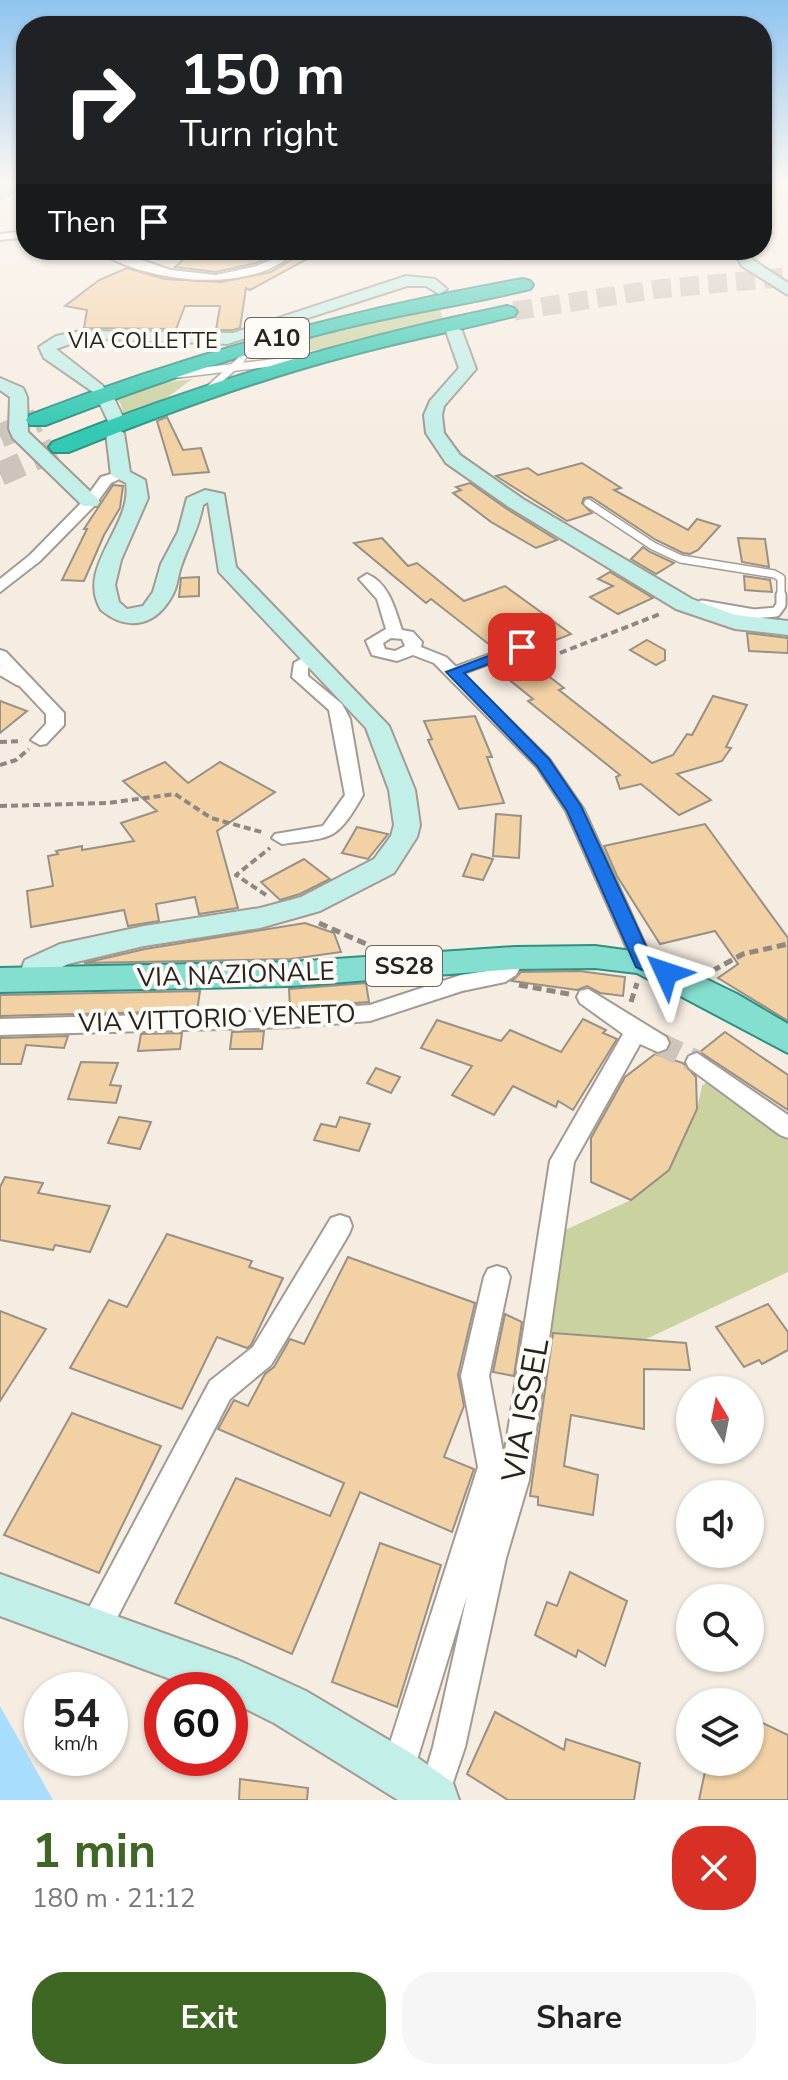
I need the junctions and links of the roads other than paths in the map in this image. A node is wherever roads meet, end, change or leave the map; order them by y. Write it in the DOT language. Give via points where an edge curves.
graph roads {
  1 [pos="137,264"];
  2 [pos="269,264"];
  3 [pos="749,264"];
  4 [pos="523,285"];
  5 [pos="788,290"];
  6 [pos="514,311"];
  7 [pos="261,342"];
  8 [pos="304,360"];
  9 [pos="233,366"];
  10 [pos="144,379"];
  11 [pos="0,383"];
  12 [pos="207,391"];
  13 [pos="38,420"];
  14 [pos="61,447"];
  15 [pos="121,475"];
  16 [pos="90,502"];
  17 [pos="588,503"];
  18 [pos="367,579"];
  19 [pos="0,587"];
  20 [pos="684,604"];
  21 [pos="788,628"];
  22 [pos="395,633"];
  23 [pos="413,649"];
  24 [pos="0,655"];
  25 [pos="312,657"];
  26 [pos="546,659"];
  27 [pos="0,670"];
  28 [pos="454,672"];
  29 [pos="40,695"];
  30 [pos="40,740"];
  31 [pos="282,838"];
  32 [pos="515,958"];
  33 [pos="643,962"];
  34 [pos="0,980"];
  35 [pos="32,980"];
  36 [pos="588,997"];
  37 [pos="0,1027"];
  38 [pos="788,1040"];
  39 [pos="697,1062"];
  40 [pos="788,1128"];
  41 [pos="340,1226"];
  42 [pos="497,1277"];
  43 [pos="0,1595"];
  44 [pos="95,1628"];
  45 [pos="422,1789"];
  1 -- 2 [label="street" via="197,279 226,279"];
  3 -- 5 [label="street"];
  4 -- 7 [label="highway, A10" via="365,315"];
  6 -- 8 [label="highway, A10"];
  7 -- 9 [label="lane"];
  7 -- 10 [label="highway, A10"];
  8 -- 9 [label="lane"];
  8 -- 12 [label="highway, A10"];
  9 -- 10 [label="lane"];
  9 -- 12 [label="lane"];
  10 -- 13 [label="highway, A10"];
  11 -- 16 [label="street" via="17,392 19,434"];
  12 -- 14 [label="highway, A10"];
  15 -- 16 [label="street" via="106,480"];
  15 -- 20 [label="street, VIA COLLETTE" via="108,410 47,347 84,336 239,338 406,281 425,281 447,310 468,369 433,415 445,451 516,503"];
  15 -- 25 [label="street, VIA COLLETTE" via="135,480 138,498 104,585 109,605 121,615 151,611 188,532 194,502 213,497 219,501 226,568"];
  16 -- 19 [label="street"];
  17 -- 20 [label="lane, VIA COLLETTE" via="646,543 680,559 767,571 781,578 776,612"];
  18 -- 22 [label="street" via="384,598"];
  20 -- 21 [label="street, VIA COLLETTE" via="734,623"];
  22 -- 23 [label="street" via="412,638"];
  22 -- 23 [label="street" via="377,638 373,645 378,652 397,656"];
  23 -- 28 [label="street"];
  24 -- 29 [label="street"];
  25 -- 31 [label="street" via="300,667 300,677 336,708 354,795 329,831"];
  25 -- 35 [label="street" via="377,726 402,790 407,825 384,866 289,910 60,955 35,968"];
  26 -- 28 [label="lane" via="522,647"];
  27 -- 29 [label="lane"];
  28 -- 33 [label="street" via="543,763 575,810"];
  29 -- 30 [label="street" via="55,713 55,725"];
  32 -- 33 [label="main road, VIA NAZIONALE / SS28"];
  32 -- 35 [label="main road, VIA NAZIONALE / SS28" via="291,974"];
  32 -- 37 [label="street, VIA VITTORIO VENETO" via="498,977 450,986 370,1013"];
  33 -- 38 [label="main road, VIA NAZIONALE / SS28"];
  34 -- 35 [label="main road, VIA NAZIONALE / SS28"];
  36 -- 45 [label="street, VIA ISSEL" via="639,1033 562,1161 515,1480 491,1558 449,1747"];
  39 -- 40 [label="street"];
  41 -- 44 [label="street" via="262,1356 220,1390"];
  42 -- 45 [label="street" via="475,1376 492,1467"];
  43 -- 44 [label="street"];
  44 -- 45 [label="street" via="290,1707"];
}
